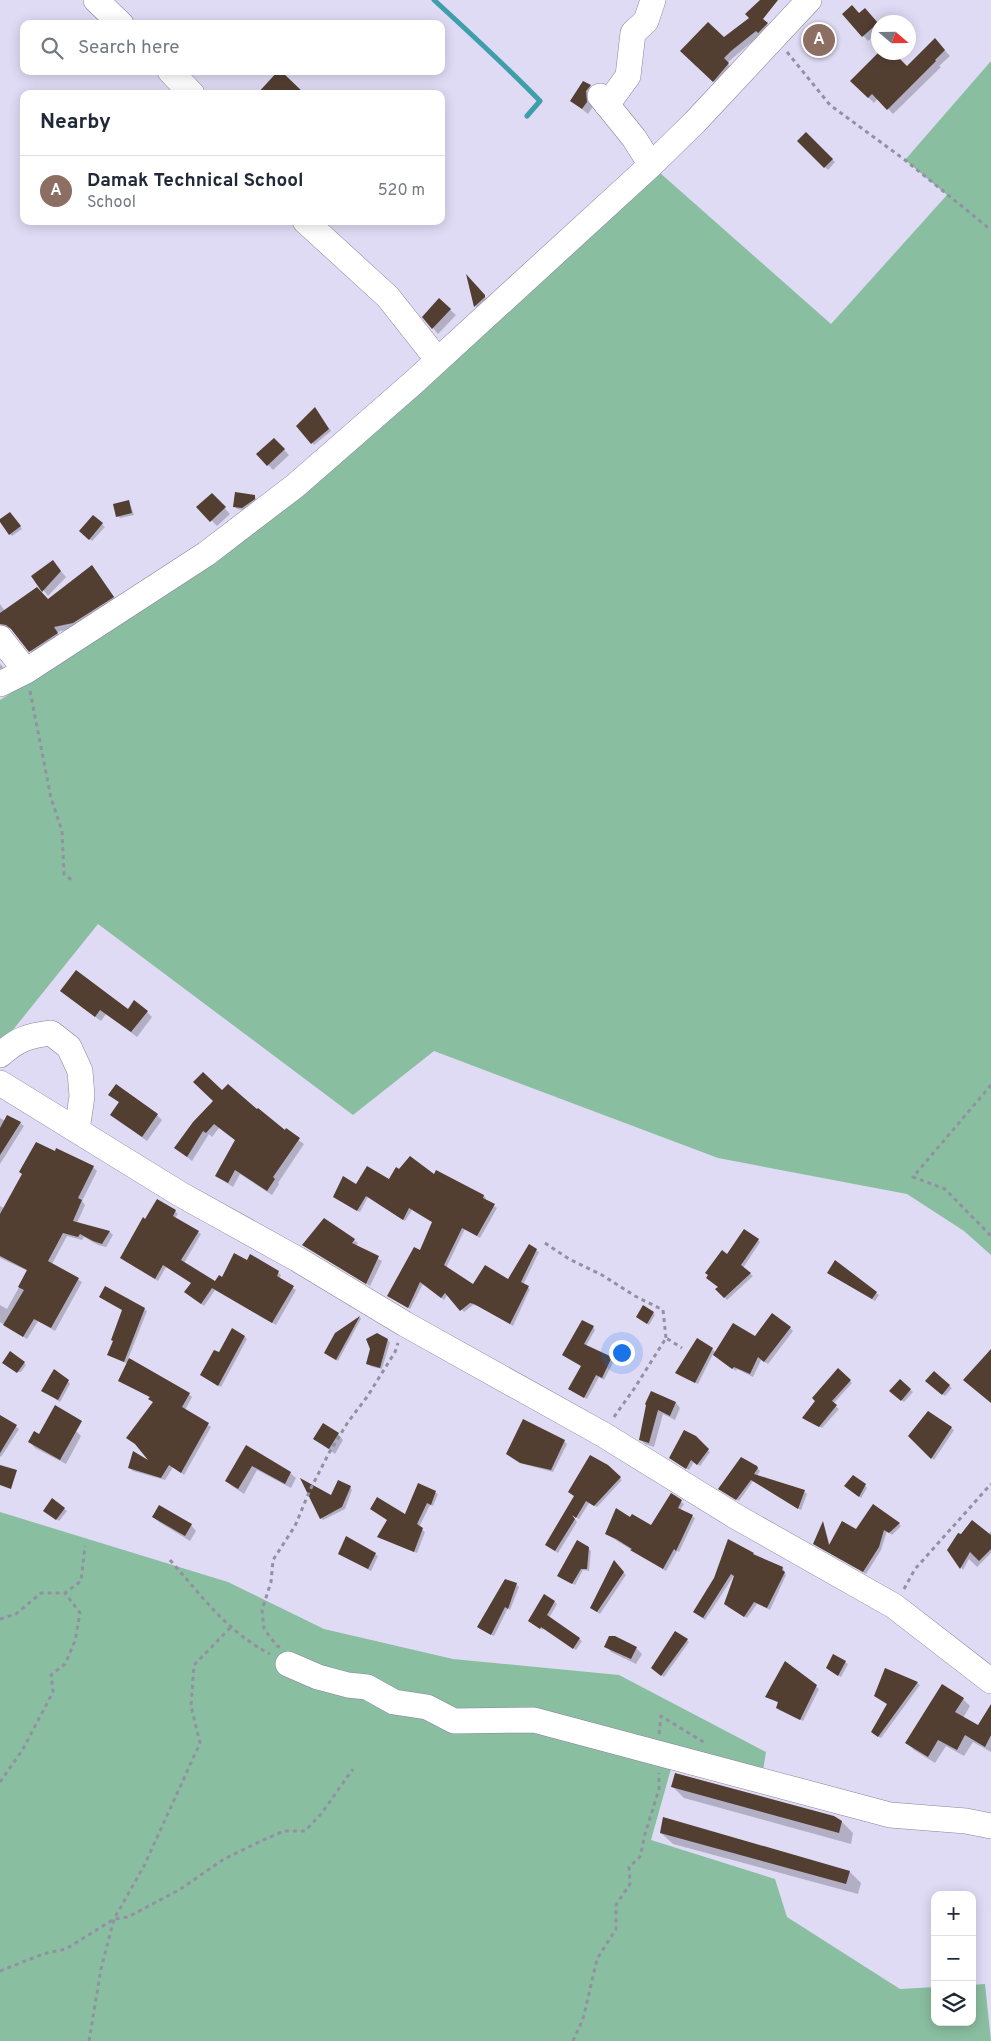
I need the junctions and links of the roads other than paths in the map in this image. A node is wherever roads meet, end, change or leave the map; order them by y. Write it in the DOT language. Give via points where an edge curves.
graph roads {
  1 [pos="96,0"];
  2 [pos="653,0"];
  3 [pos="810,0"];
  4 [pos="117,20"];
  5 [pos="174,75"];
  6 [pos="188,90"];
  7 [pos="651,165"];
  8 [pos="309,225"];
  9 [pos="437,360"];
  10 [pos="0,638"];
  11 [pos="26,671"];
  12 [pos="0,684"];
  13 [pos="0,1055"];
  14 [pos="0,1083"];
  15 [pos="77,1130"];
  16 [pos="288,1664"];
  17 [pos="991,1681"];
  18 [pos="991,1826"];
  1 -- 4 [label="street"];
  2 -- 7 [label="street" via="646,21 633,33 628,76 603,100"];
  3 -- 7 [label="street"];
  5 -- 6 [label="street"];
  7 -- 9 [label="street"];
  8 -- 9 [label="street" via="388,297"];
  9 -- 11 [label="street" via="295,486 221,542"];
  10 -- 11 [label="street"];
  11 -- 12 [label="street"];
  13 -- 15 [label="street" via="28,1036 51,1033 69,1047 80,1071 82,1096"];
  14 -- 15 [label="street"];
  15 -- 17 [label="street" via="180,1194 604,1435 735,1516 894,1606"];
  16 -- 18 [label="street" via="318,1677 367,1687 394,1702 427,1707 454,1721 534,1720 890,1815"];
}
